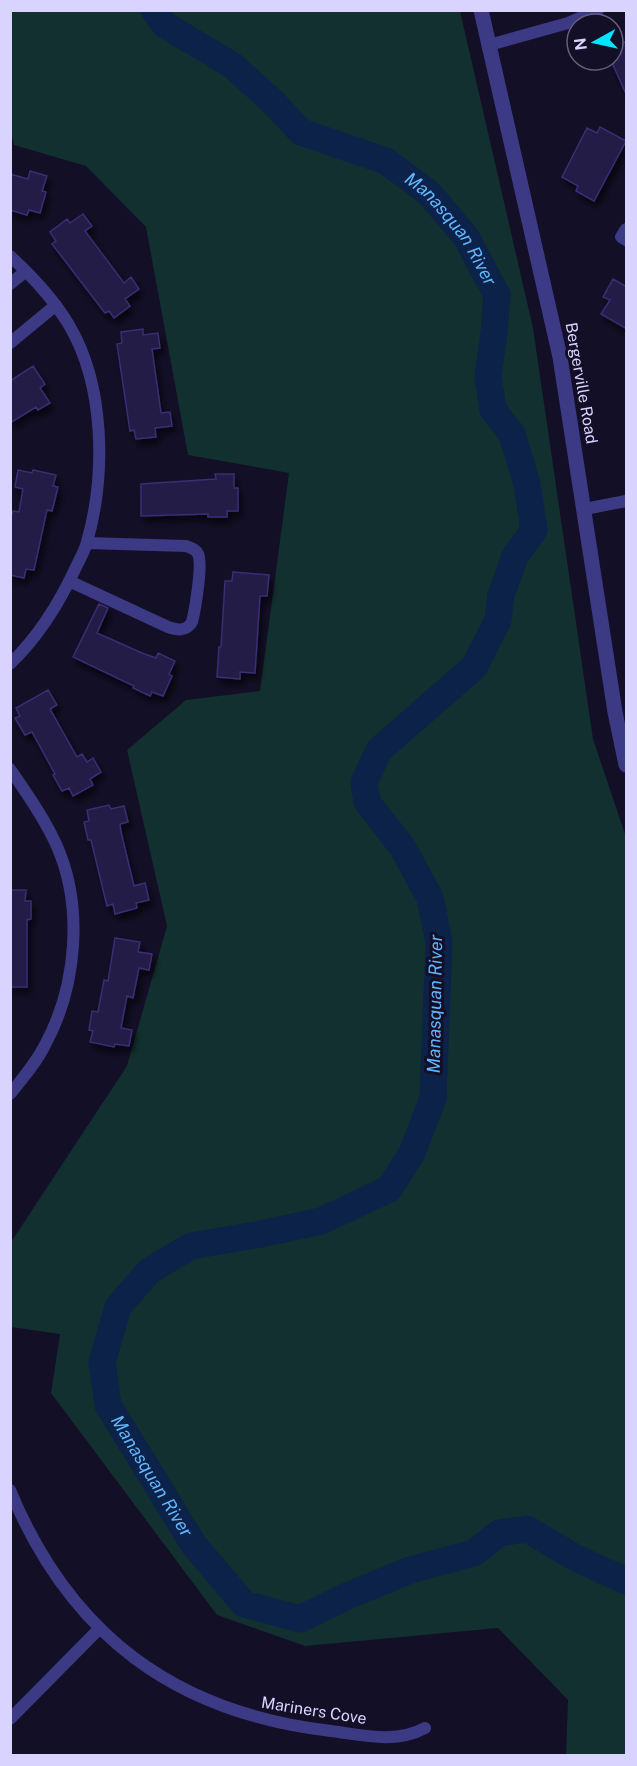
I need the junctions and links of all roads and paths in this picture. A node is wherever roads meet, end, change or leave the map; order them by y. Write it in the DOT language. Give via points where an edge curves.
graph roads {
  1 [pos="481,10"];
  2 [pos="598,10"];
  3 [pos="489,45"];
  4 [pos="627,229"];
  5 [pos="627,240"];
  6 [pos="10,256"];
  7 [pos="26,271"];
  8 [pos="10,284"];
  9 [pos="56,305"];
  10 [pos="10,343"];
  11 [pos="627,501"];
  12 [pos="585,509"];
  13 [pos="87,543"];
  14 [pos="69,581"];
  15 [pos="10,664"];
  16 [pos="627,765"];
  17 [pos="10,769"];
  18 [pos="10,1094"];
  19 [pos="10,1490"];
  20 [pos="99,1629"];
  21 [pos="10,1719"];
  22 [pos="425,1728"];
  1 -- 3 [label="street, Bergerville Road"];
  2 -- 3 [label="street" via="568,23"];
  3 -- 12 [label="street, Bergerville Road" via="550,303"];
  4 -- 5 [label="street" via="621,237"];
  6 -- 7 [label="street"];
  7 -- 8 [label="street"];
  7 -- 9 [label="street"];
  9 -- 10 [label="street"];
  9 -- 13 [label="street" via="82,353 98,414 98,483"];
  11 -- 12 [label="street"];
  12 -- 16 [label="street, Bergerville Road" via="615,712"];
  13 -- 14 [label="street"];
  13 -- 14 [label="street" via="186,546 196,550 200,568 192,622 181,630 168,627"];
  14 -- 15 [label="street" via="50,615"];
  17 -- 18 [label="street" via="57,846 71,898 73,927 67,987 58,1016 30,1070"];
  19 -- 20 [label="street, Mariners Cove" via="40,1552"];
  20 -- 21 [label="street"];
  20 -- 22 [label="street, Mariners Cove" via="180,1687 253,1717 385,1737"];
}
